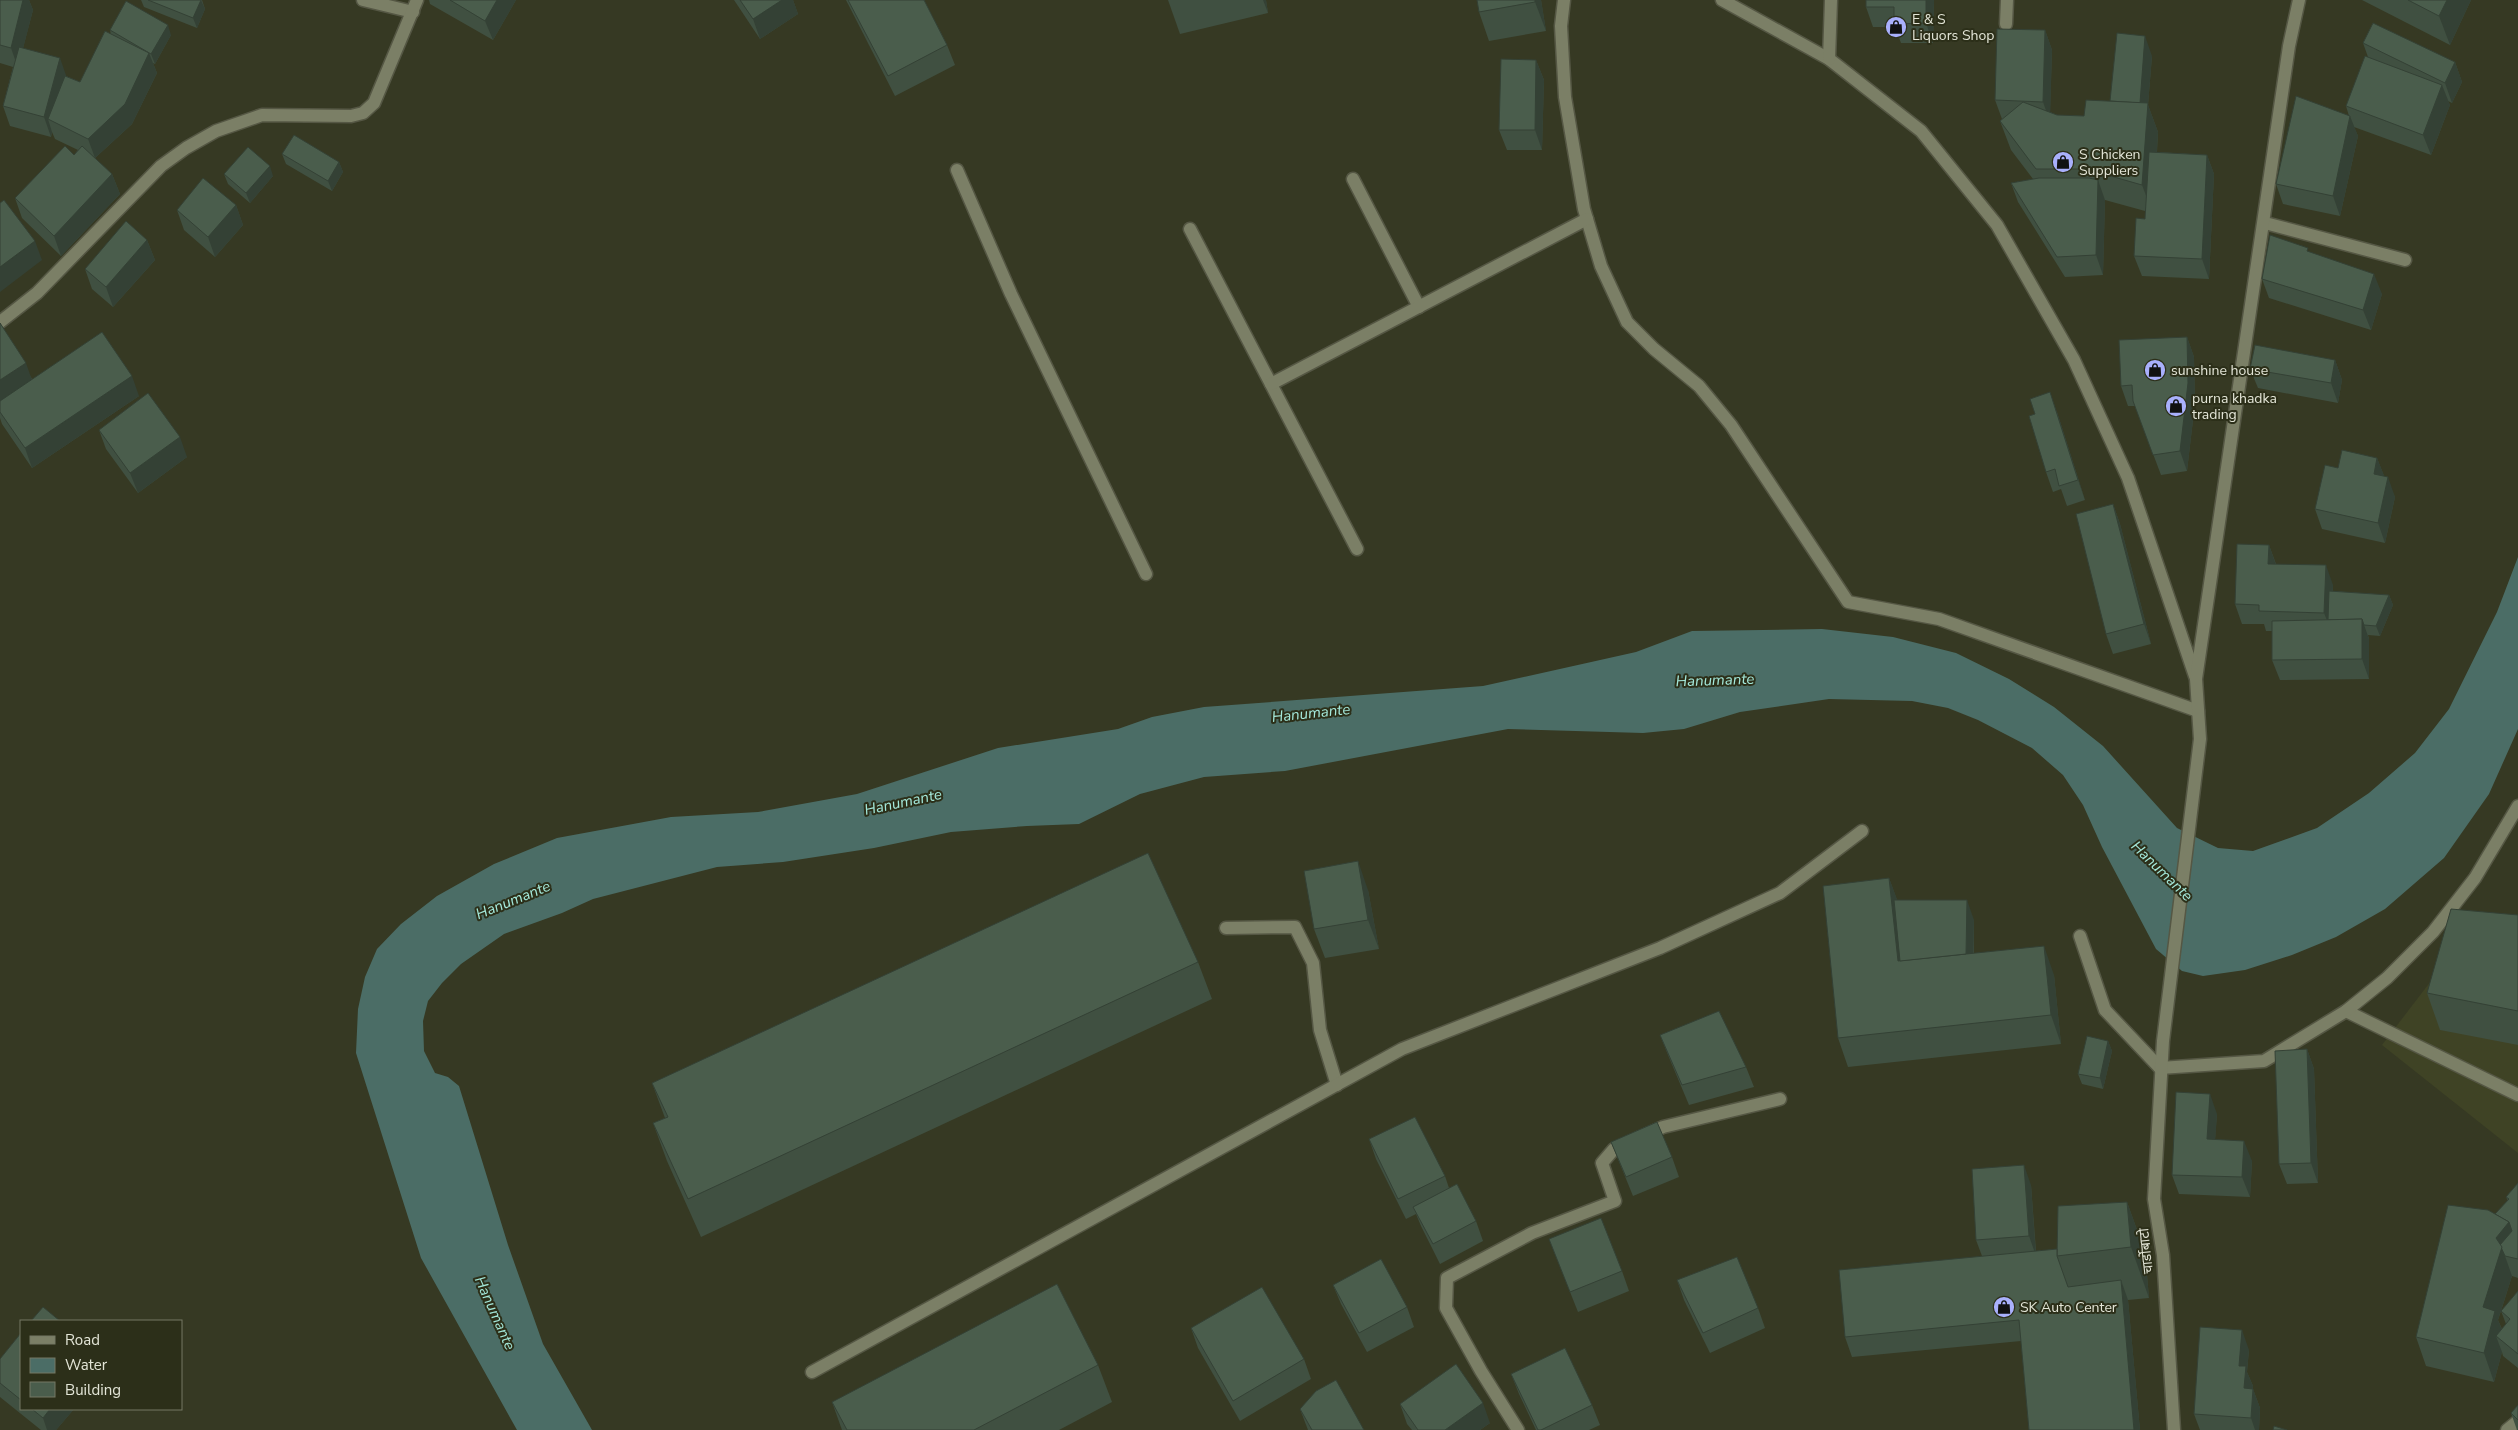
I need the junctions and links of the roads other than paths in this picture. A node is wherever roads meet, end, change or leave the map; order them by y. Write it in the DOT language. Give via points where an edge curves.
graph roads {
  1 [pos="363,0"];
  2 [pos="1564,0"];
  3 [pos="1722,0"];
  4 [pos="1831,0"];
  5 [pos="2007,0"];
  6 [pos="2300,0"];
  7 [pos="415,6"];
  8 [pos="2006,24"];
  9 [pos="1829,60"];
  10 [pos="957,170"];
  11 [pos="1353,180"];
  12 [pos="1587,219"];
  13 [pos="2264,223"];
  14 [pos="1190,229"];
  15 [pos="2404,260"];
  16 [pos="1419,307"];
  17 [pos="0,322"];
  18 [pos="1271,384"];
  19 [pos="1357,549"];
  20 [pos="1146,574"];
  21 [pos="2196,679"];
  22 [pos="2198,712"];
  23 [pos="2518,806"];
  24 [pos="1862,831"];
  25 [pos="1226,928"];
  26 [pos="2080,936"];
  27 [pos="2346,1011"];
  28 [pos="2160,1068"];
  29 [pos="1337,1085"];
  30 [pos="2518,1095"];
  31 [pos="1780,1099"];
  32 [pos="812,1372"];
  33 [pos="2518,1421"];
  34 [pos="1512,1428"];
  35 [pos="2174,1430"];
  36 [pos="2507,1430"];
  1 -- 7 [label="street"];
  2 -- 12 [label="street" via="1561,26 1565,97"];
  3 -- 9 [label="street"];
  4 -- 9 [label="street"];
  5 -- 8 [label="street"];
  6 -- 13 [label="street" via="2289,46"];
  7 -- 17 [label="street" via="374,103 363,113 351,116 262,115 216,132 186,148 161,166 37,292"];
  9 -- 21 [label="street" via="1921,131 1997,225 2074,360 2128,478"];
  10 -- 20 [label="street" via="1011,294"];
  11 -- 16 [label="street"];
  12 -- 16 [label="street"];
  12 -- 22 [label="street" via="1601,266 1627,322 1699,386 1731,425 1848,602 1939,619"];
  13 -- 15 [label="street"];
  13 -- 21 [label="street"];
  14 -- 18 [label="street"];
  16 -- 18 [label="street"];
  18 -- 19 [label="street"];
  21 -- 22 [label="street, चार्डोबाटो"];
  22 -- 28 [label="street, चार्डोबाटो" via="2200,739 2196,777"];
  23 -- 27 [label="street" via="2474,878 2434,932 2387,978"];
  24 -- 29 [label="street" via="1780,893 1660,948 1402,1049"];
  25 -- 29 [label="street" via="1295,927 1313,963 1320,1030"];
  26 -- 28 [label="street" via="2105,1010"];
  27 -- 28 [label="street" via="2264,1061"];
  27 -- 30 [label="street"];
  28 -- 35 [label="street, चार्डोबाटो" via="2154,1199 2163,1255"];
  29 -- 32 [label="street"];
  31 -- 34 [label="street" via="1663,1126 1614,1148 1602,1163 1615,1201 1532,1233 1447,1278 1446,1308"];
  33 -- 36 [label="street"];
}
